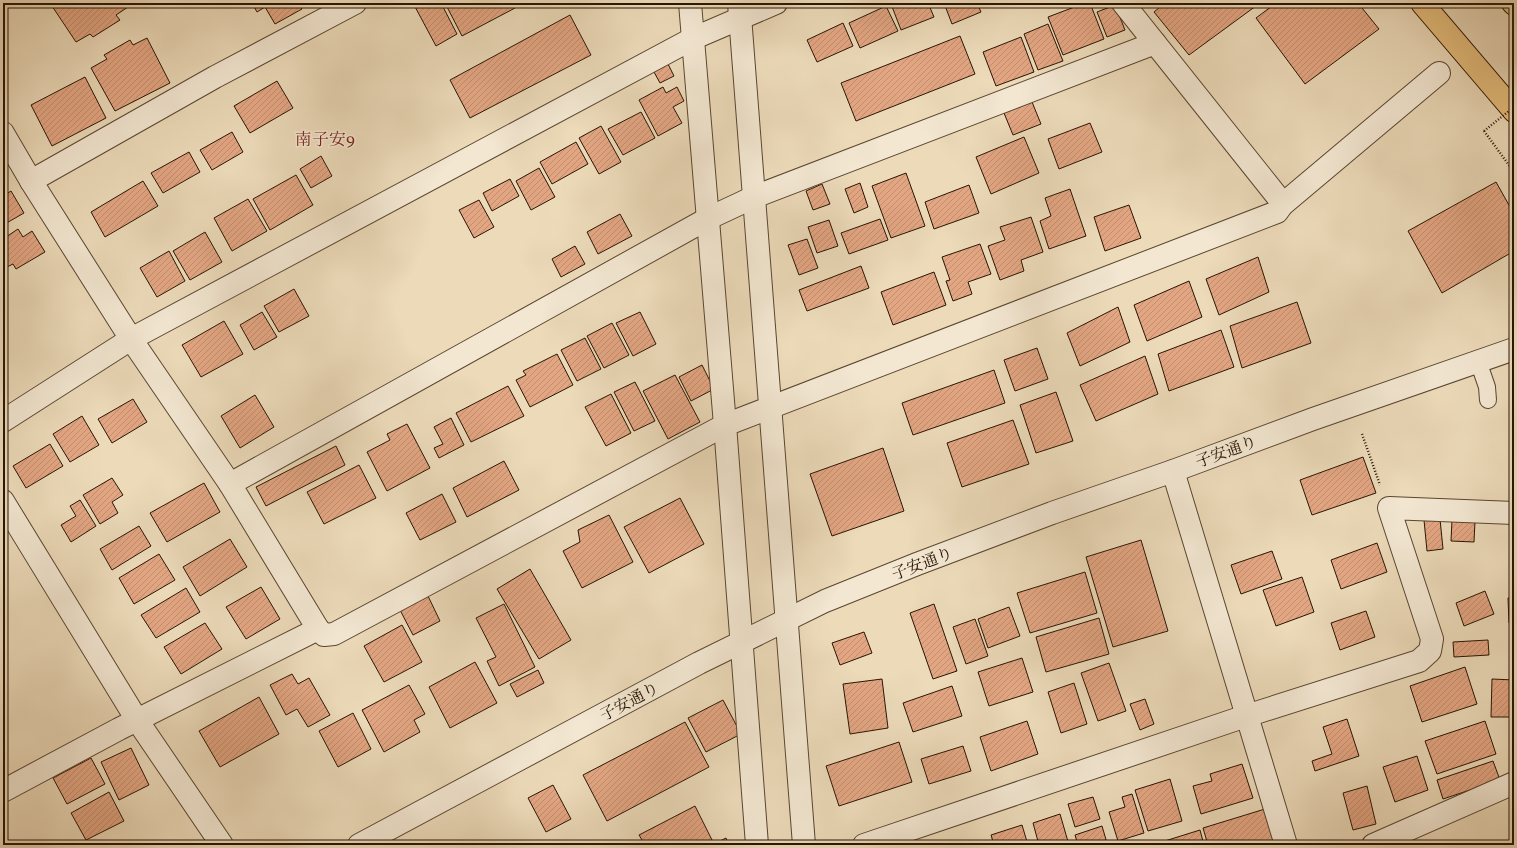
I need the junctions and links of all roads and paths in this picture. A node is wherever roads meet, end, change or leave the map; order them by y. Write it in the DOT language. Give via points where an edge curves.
graph roads {
  1 [pos="355,3"];
  2 [pos="690,3"];
  3 [pos="776,3"];
  4 [pos="1123,3"];
  5 [pos="1422,3"];
  6 [pos="739,11"];
  7 [pos="692,39"];
  8 [pos="1155,43"];
  9 [pos="1439,73"];
  10 [pos="1514,107"];
  11 [pos="1514,111"];
  12 [pos="3,133"];
  13 [pos="1514,172"];
  14 [pos="31,181"];
  15 [pos="754,197"];
  16 [pos="1282,205"];
  17 [pos="707,219"];
  18 [pos="131,339"];
  19 [pos="1514,349"];
  20 [pos="1478,362"];
  21 [pos="1488,400"];
  22 [pos="770,407"];
  23 [pos="3,421"];
  24 [pos="725,425"];
  25 [pos="1362,434"];
  26 [pos="1173,471"];
  27 [pos="230,484"];
  28 [pos="3,501"];
  29 [pos="1388,508"];
  30 [pos="1514,514"];
  31 [pos="787,620"];
  32 [pos="318,629"];
  33 [pos="741,642"];
  34 [pos="1246,716"];
  35 [pos="137,720"];
  36 [pos="1514,783"];
  37 [pos="3,791"];
  38 [pos="222,845"];
  39 [pos="359,845"];
  40 [pos="757,845"];
  41 [pos="804,845"];
  42 [pos="864,845"];
  43 [pos="1286,845"];
  44 [pos="1373,845"];
  1 -- 14 [label="street" via="215,77"];
  2 -- 7 [label="street"];
  3 -- 6 [label="street"];
  4 -- 8 [label="street"];
  5 -- 11 [label="highway"];
  6 -- 7 [label="street"];
  6 -- 15 [label="street"];
  7 -- 17 [label="street"];
  7 -- 18 [label="street"];
  8 -- 15 [label="street"];
  8 -- 16 [label="street"];
  9 -- 16 [label="street"];
  10 -- 13 [label="path, bridge" via="1484,131"];
  12 -- 14 [label="street"];
  14 -- 18 [label="street"];
  15 -- 17 [label="street"];
  15 -- 22 [label="street"];
  16 -- 22 [label="street" via="1277,212"];
  17 -- 24 [label="street"];
  17 -- 27 [label="street"];
  18 -- 23 [label="street"];
  18 -- 27 [label="street"];
  19 -- 20 [label="street, 子安通り"];
  20 -- 21 [label="lane" via="1487,387"];
  20 -- 26 [label="street, 子安通り"];
  22 -- 24 [label="street"];
  22 -- 31 [label="street"];
  24 -- 32 [label="street" via="334,634 324,635"];
  24 -- 33 [label="street"];
  25 -- 29 [label="path"];
  26 -- 31 [label="street, 子安通り" via="917,564 825,601"];
  26 -- 34 [label="street"];
  27 -- 32 [label="street"];
  28 -- 35 [label="street"];
  29 -- 30 [label="street" via="1487,506"];
  29 -- 34 [label="street" via="1432,639 1430,650 1419,661"];
  31 -- 33 [label="street, 子安通り"];
  31 -- 41 [label="street"];
  32 -- 35 [label="street"];
  33 -- 39 [label="street, 子安通り"];
  33 -- 40 [label="street"];
  34 -- 42 [label="street"];
  34 -- 43 [label="street"];
  35 -- 37 [label="street"];
  35 -- 38 [label="street"];
  36 -- 44 [label="street"];
}
